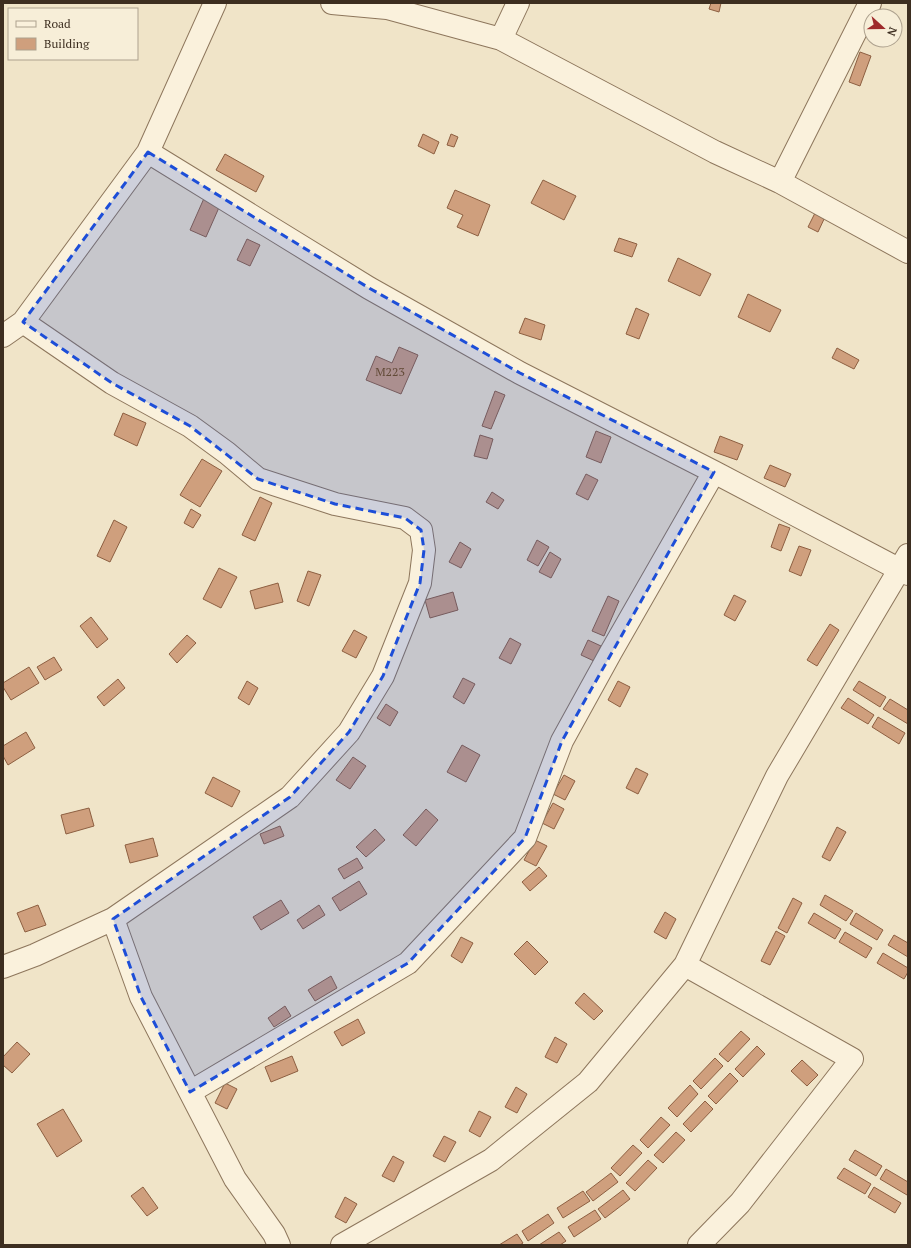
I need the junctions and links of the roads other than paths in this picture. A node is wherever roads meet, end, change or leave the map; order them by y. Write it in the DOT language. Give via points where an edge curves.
graph roads {
  1 [pos="215,3"];
  2 [pos="332,3"];
  3 [pos="518,3"];
  4 [pos="870,3"];
  5 [pos="388,5"];
  6 [pos="501,39"];
  7 [pos="148,152"];
  8 [pos="780,182"];
  9 [pos="908,252"];
  10 [pos="23,322"];
  11 [pos="3,336"];
  12 [pos="714,472"];
  13 [pos="905,566"];
  14 [pos="113,919"];
  15 [pos="685,965"];
  16 [pos="3,967"];
  17 [pos="190,1092"];
  18 [pos="279,1245"];
  19 [pos="342,1245"];
  20 [pos="700,1245"];
  1 -- 7 [label="street"];
  2 -- 5 [label="street"];
  3 -- 6 [label="street"];
  4 -- 8 [label="street"];
  5 -- 6 [label="street"];
  6 -- 8 [label="street" via="715,152"];
  7 -- 10 [label="street"];
  7 -- 12 [label="street" via="382,295 520,373"];
  8 -- 9 [label="street"];
  10 -- 11 [label="street"];
  10 -- 14 [label="street" via="112,382 190,426 258,478 335,504 405,518 421,530 424,550 420,583 383,676 349,732 290,796"];
  12 -- 13 [label="street"];
  12 -- 17 [label="street" via="562,741 525,838 408,963"];
  13 -- 15 [label="street" via="777,776"];
  14 -- 16 [label="street"];
  14 -- 17 [label="street" via="141,997"];
  15 -- 19 [label="street" via="588,1082 491,1160"];
  15 -- 20 [label="street" via="852,1059 740,1203"];
  17 -- 18 [label="street" via="235,1180 274,1234"];
}
